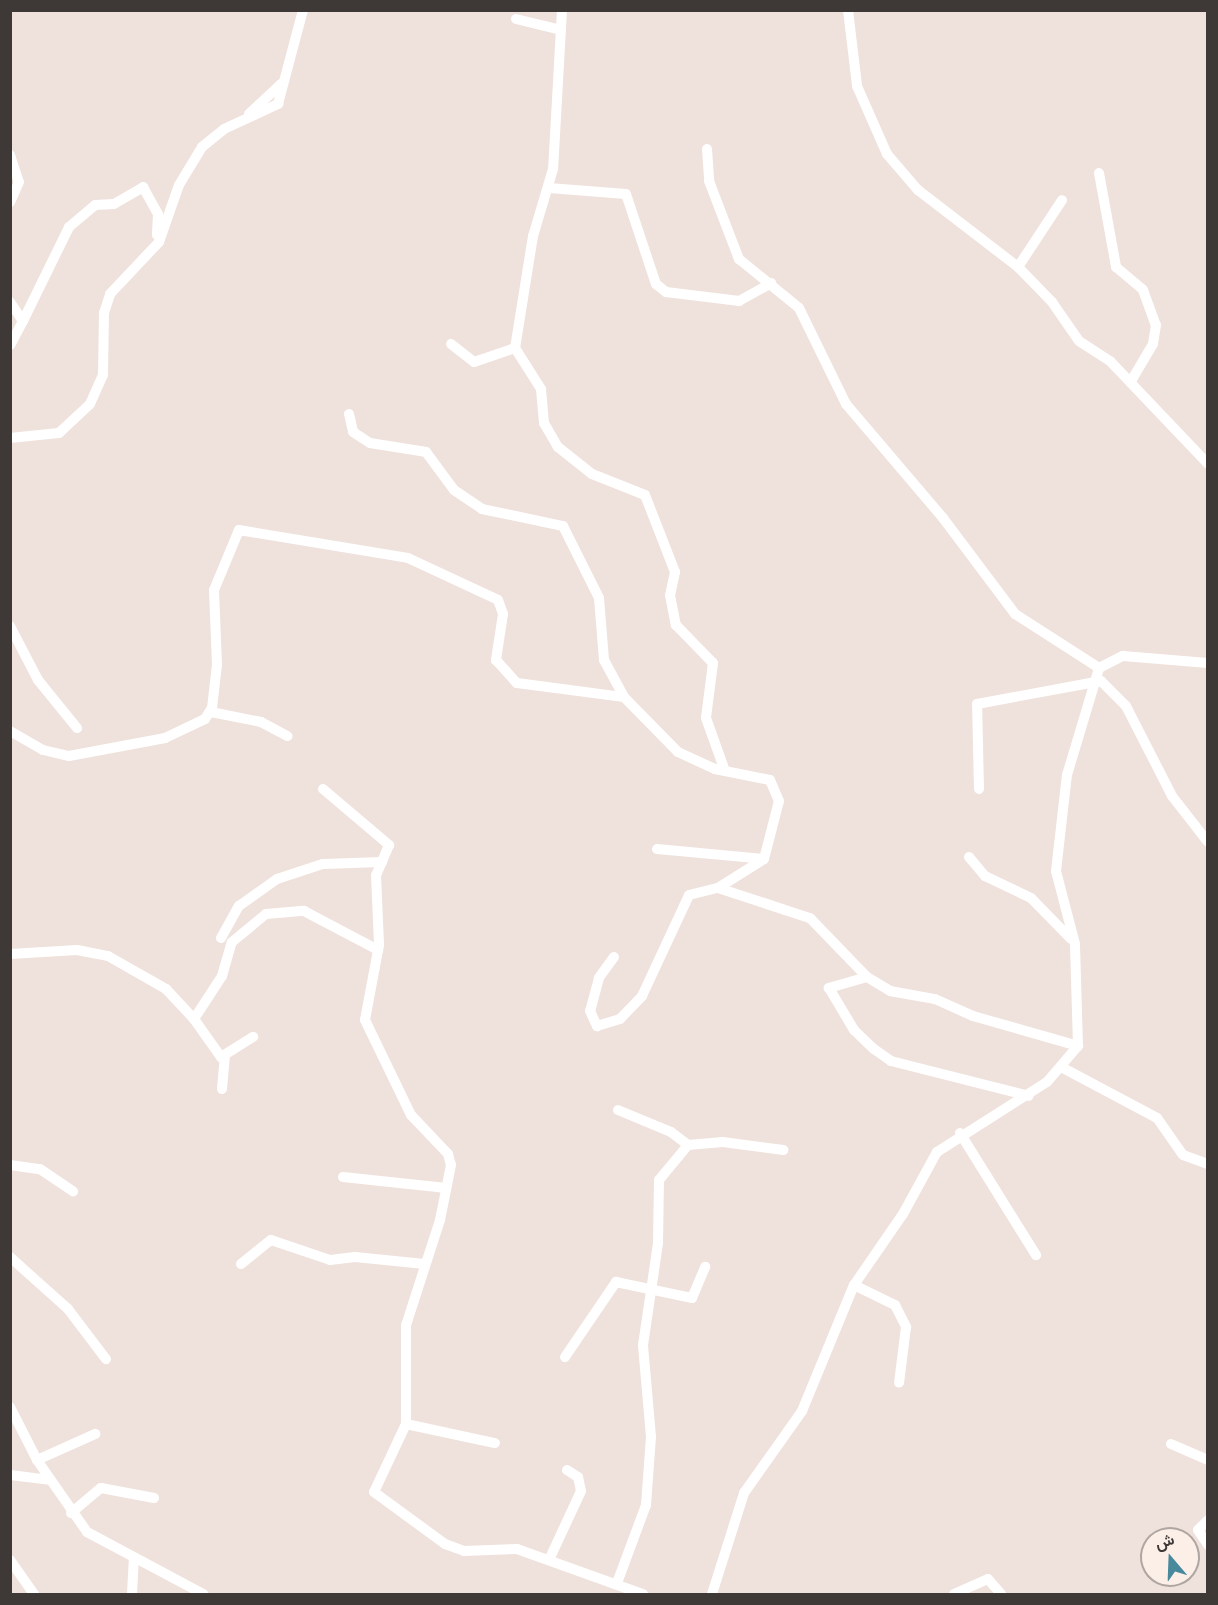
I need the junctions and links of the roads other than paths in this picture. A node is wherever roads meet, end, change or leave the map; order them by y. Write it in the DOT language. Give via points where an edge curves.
graph roads {
  1 [pos="303,10"];
  2 [pos="562,10"];
  3 [pos="848,10"];
  4 [pos="516,19"];
  5 [pos="561,30"];
  6 [pos="707,149"];
  7 [pos="10,155"];
  8 [pos="1099,173"];
  9 [pos="549,188"];
  10 [pos="1062,200"];
  11 [pos="10,202"];
  12 [pos="155,248"];
  13 [pos="1018,267"];
  14 [pos="771,283"];
  15 [pos="10,302"];
  16 [pos="24,321"];
  17 [pos="451,344"];
  18 [pos="10,345"];
  19 [pos="515,348"];
  20 [pos="1131,381"];
  21 [pos="349,414"];
  22 [pos="10,438"];
  23 [pos="1208,464"];
  24 [pos="10,626"];
  25 [pos="1208,663"];
  26 [pos="1099,668"];
  27 [pos="1096,683"];
  28 [pos="624,697"];
  29 [pos="211,712"];
  30 [pos="77,728"];
  31 [pos="10,731"];
  32 [pos="287,736"];
  33 [pos="726,771"];
  34 [pos="323,789"];
  35 [pos="979,789"];
  36 [pos="1208,842"];
  37 [pos="657,849"];
  38 [pos="969,857"];
  39 [pos="764,859"];
  40 [pos="382,862"];
  41 [pos="718,888"];
  42 [pos="221,938"];
  43 [pos="1075,944"];
  44 [pos="378,950"];
  45 [pos="10,954"];
  46 [pos="614,957"];
  47 [pos="867,977"];
  48 [pos="194,1019"];
  49 [pos="253,1037"];
  50 [pos="1078,1046"];
  51 [pos="225,1057"];
  52 [pos="1063,1068"];
  53 [pos="222,1089"];
  54 [pos="1029,1096"];
  55 [pos="618,1110"];
  56 [pos="960,1133"];
  57 [pos="688,1145"];
  58 [pos="783,1150"];
  59 [pos="1208,1164"];
  60 [pos="10,1165"];
  61 [pos="343,1177"];
  62 [pos="446,1188"];
  63 [pos="73,1191"];
  64 [pos="1036,1255"];
  65 [pos="10,1257"];
  66 [pos="242,1264"];
  67 [pos="425,1264"];
  68 [pos="705,1267"];
  69 [pos="854,1285"];
  70 [pos="649,1289"];
  71 [pos="565,1357"];
  72 [pos="106,1359"];
  73 [pos="899,1383"];
  74 [pos="10,1407"];
  75 [pos="406,1424"];
  76 [pos="95,1434"];
  77 [pos="495,1443"];
  78 [pos="1171,1444"];
  79 [pos="37,1460"];
  80 [pos="1208,1460"];
  81 [pos="567,1470"];
  82 [pos="10,1475"];
  83 [pos="48,1479"];
  84 [pos="154,1498"];
  85 [pos="71,1513"];
  86 [pos="1208,1521"];
  87 [pos="1208,1545"];
  88 [pos="134,1559"];
  89 [pos="10,1560"];
  90 [pos="549,1560"];
  91 [pos="617,1584"];
  92 [pos="34,1594"];
  93 [pos="132,1594"];
  94 [pos="202,1594"];
  95 [pos="642,1594"];
  96 [pos="712,1594"];
  97 [pos="954,1594"];
  98 [pos="1001,1594"];
  1 -- 12 [label="street" via="279,104 214,135 193,158"];
  2 -- 5 [label="street"];
  3 -- 13 [label="street" via="857,86 887,154 918,190"];
  4 -- 5 [label="street"];
  5 -- 9 [label="street" via="558,124"];
  6 -- 14 [label="street" via="709,181 739,259"];
  7 -- 11 [label="street" via="19,182"];
  8 -- 20 [label="street" via="1116,267 1143,290 1156,325 1153,344"];
  9 -- 14 [label="street" via="626,194 656,284 666,292 739,301"];
  9 -- 19 [label="street" via="533,236"];
  10 -- 13 [label="street"];
  12 -- 16 [label="street" via="158,214 143,187 114,204 95,205 69,227"];
  12 -- 22 [label="street" via="124,276 106,303 103,375 90,404 59,433"];
  13 -- 20 [label="street" via="1052,302 1079,341"];
  14 -- 26 [label="street" via="799,308 846,404 943,518 1003,601"];
  15 -- 16 [label="street"];
  16 -- 18 [label="street"];
  17 -- 19 [label="street" via="474,362"];
  19 -- 33 [label="street" via="541,389 544,423 558,447 592,474 645,495 675,572 670,595 676,625 713,663 706,718"];
  20 -- 23 [label="street"];
  21 -- 28 [label="street" via="353,432 370,442 426,452 454,490 482,509 563,526 599,598 604,660"];
  24 -- 30 [label="street" via="38,680"];
  25 -- 26 [label="street" via="1123,656"];
  26 -- 27 [label="street"];
  27 -- 35 [label="street" via="977,704"];
  27 -- 36 [label="street" via="1103,682 1126,706 1172,796"];
  27 -- 43 [label="street" via="1067,775 1056,871"];
  28 -- 29 [label="street" via="517,683 499,666 495,653 501,603 445,572 408,558 287,541 244,529 232,536 214,590 217,657"];
  28 -- 33 [label="street" via="669,747"];
  29 -- 31 [label="street" via="165,738 69,756 43,750"];
  29 -- 32 [label="street" via="261,722"];
  33 -- 39 [label="street" via="763,777 777,790"];
  34 -- 40 [label="street" via="389,845"];
  37 -- 39 [label="street"];
  38 -- 43 [label="street" via="985,876 1031,897"];
  39 -- 41 [label="street"];
  40 -- 42 [label="street" via="323,864 277,879 239,906"];
  40 -- 44 [label="street" via="375,889"];
  41 -- 46 [label="street" via="689,895 642,996 620,1019 597,1026 590,1011 599,978"];
  41 -- 47 [label="street" via="803,914"];
  43 -- 50 [label="street"];
  44 -- 48 [label="street" via="304,911 266,914 232,942 222,976"];
  44 -- 62 [label="street" via="365,1020 411,1115 448,1154"];
  45 -- 48 [label="street" via="77,950 108,956 166,989"];
  47 -- 50 [label="street" via="890,991 935,999 972,1016"];
  47 -- 54 [label="street" via="829,988 854,1030 874,1049 891,1061"];
  48 -- 51 [label="street" via="212,1052"];
  49 -- 51 [label="street"];
  50 -- 52 [label="street"];
  51 -- 53 [label="street"];
  52 -- 54 [label="street"];
  52 -- 59 [label="street" via="1157,1118 1183,1155"];
  54 -- 56 [label="street"];
  55 -- 57 [label="street"];
  56 -- 64 [label="street"];
  56 -- 69 [label="street" via="937,1152"];
  57 -- 58 [label="street" via="723,1142"];
  57 -- 70 [label="street" via="659,1180 658,1244"];
  60 -- 63 [label="street" via="40,1168"];
  61 -- 62 [label="street"];
  62 -- 67 [label="street"];
  65 -- 72 [label="street" via="68,1309"];
  66 -- 67 [label="street" via="271,1240 330,1260 355,1257"];
  67 -- 75 [label="street" via="404,1335"];
  68 -- 70 [label="street" via="692,1298"];
  69 -- 73 [label="street" via="895,1305 906,1328"];
  69 -- 96 [label="street" via="802,1411 744,1493"];
  70 -- 71 [label="street" via="616,1282"];
  70 -- 91 [label="street" via="643,1346 651,1437 646,1505"];
  74 -- 79 [label="street"];
  75 -- 77 [label="street"];
  75 -- 90 [label="street" via="376,1485 380,1498 464,1551 517,1549"];
  76 -- 79 [label="street"];
  78 -- 80 [label="street"];
  79 -- 83 [label="street"];
  81 -- 90 [label="street" via="578,1477 581,1491"];
  82 -- 83 [label="street"];
  83 -- 85 [label="street"];
  84 -- 85 [label="street" via="101,1488"];
  85 -- 88 [label="street" via="87,1532"];
  86 -- 87 [label="street" via="1198,1530"];
  88 -- 93 [label="street"];
  88 -- 94 [label="street"];
  89 -- 92 [label="street"];
  90 -- 91 [label="street"];
  91 -- 95 [label="street"];
  97 -- 98 [label="street" via="988,1579"];
}
